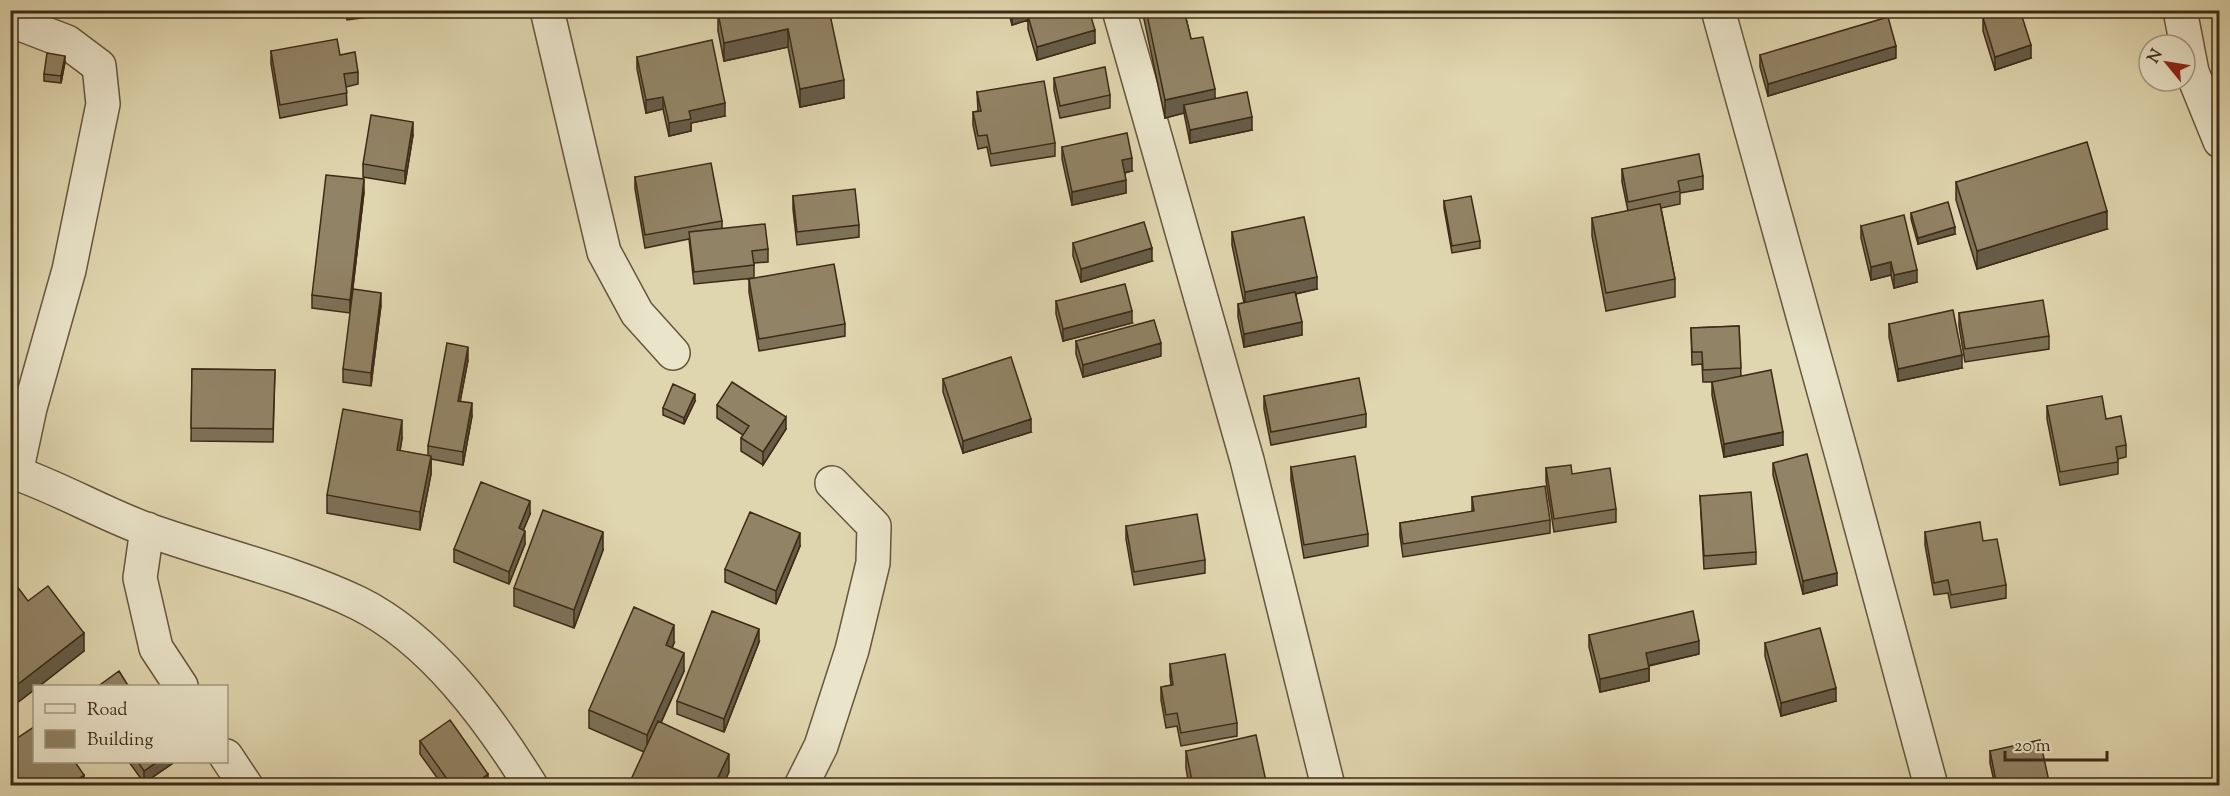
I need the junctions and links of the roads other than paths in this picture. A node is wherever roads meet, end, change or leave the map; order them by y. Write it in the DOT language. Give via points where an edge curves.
graph roads {
  1 [pos="547,10"];
  2 [pos="1119,10"];
  3 [pos="1718,10"];
  4 [pos="2180,10"];
  5 [pos="10,20"];
  6 [pos="2220,141"];
  7 [pos="673,353"];
  8 [pos="13,472"];
  9 [pos="832,483"];
  10 [pos="147,530"];
  11 [pos="180,685"];
  12 [pos="228,759"];
  13 [pos="246,786"];
  14 [pos="531,786"];
  15 [pos="801,786"];
  16 [pos="1328,786"];
  17 [pos="1931,786"];
  1 -- 7 [label="street" via="604,252 637,313"];
  2 -- 16 [label="street" via="1247,460"];
  3 -- 17 [label="street"];
  4 -- 6 [label="street" via="2192,72"];
  5 -- 8 [label="street" via="67,42 99,66 103,104 69,270"];
  8 -- 10 [label="street" via="53,486"];
  9 -- 15 [label="street" via="874,526 873,563 852,650 821,746"];
  10 -- 11 [label="street" via="140,578 156,648"];
  10 -- 14 [label="street" via="310,583 360,604 414,640 453,679 506,745"];
  12 -- 13 [label="street"];
}
